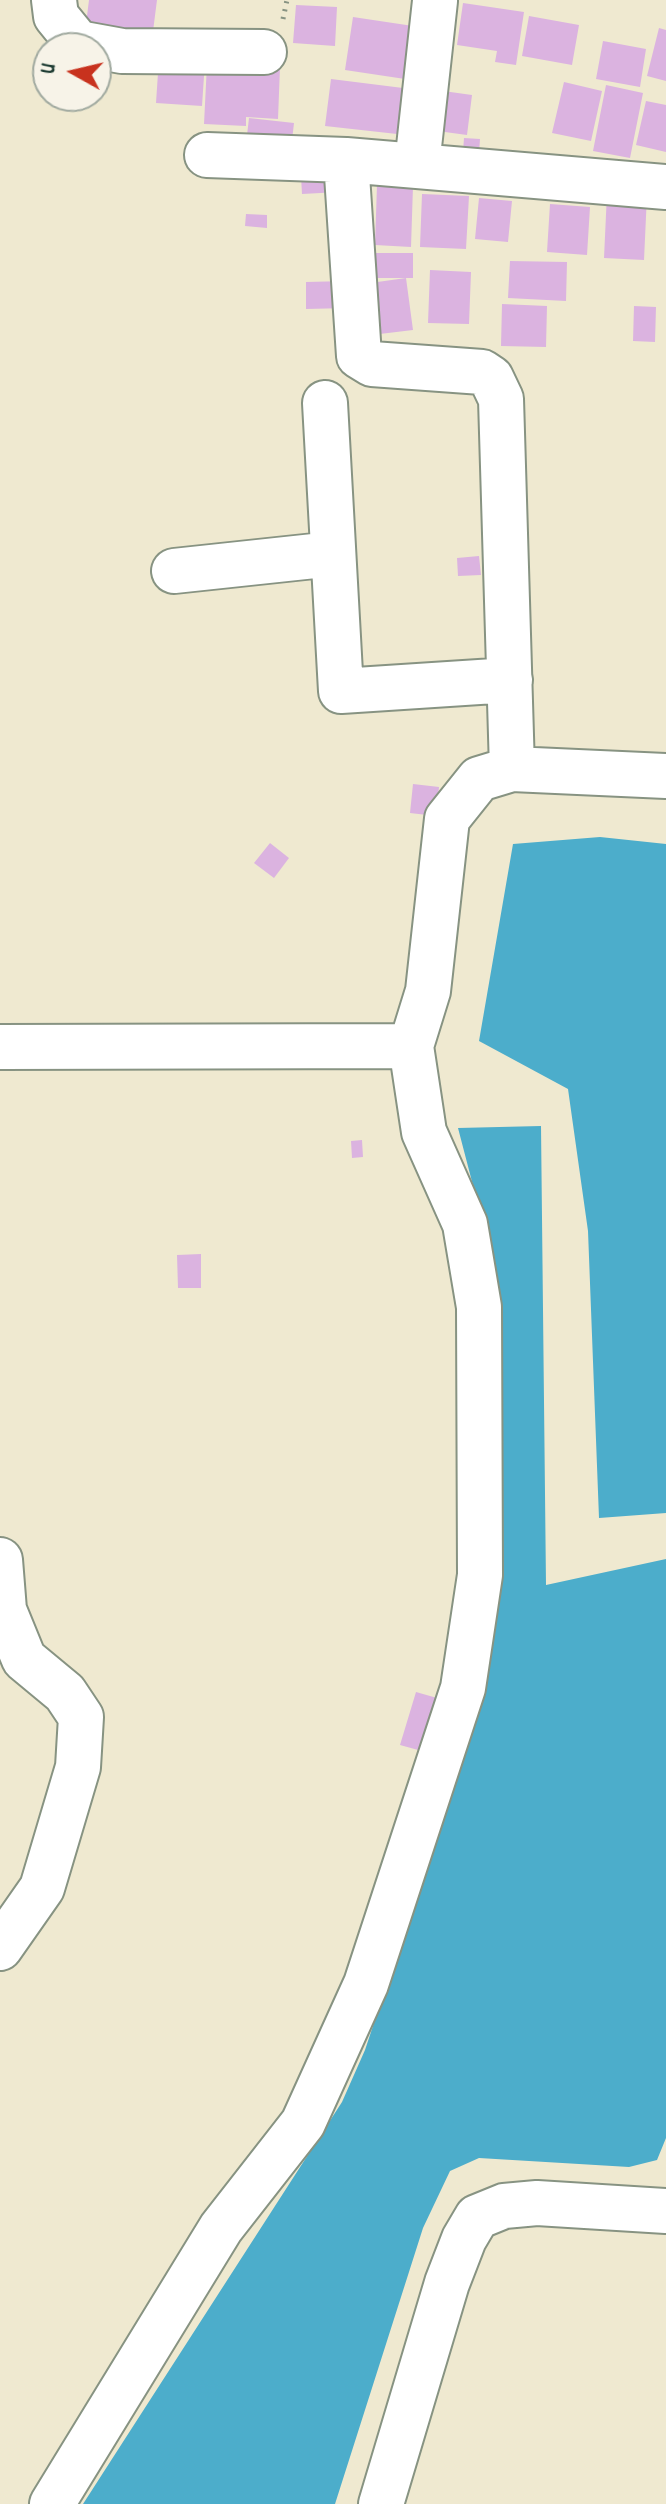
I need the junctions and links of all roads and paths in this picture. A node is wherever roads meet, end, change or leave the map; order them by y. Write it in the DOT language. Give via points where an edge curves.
graph roads {
  1 [pos="54,0"];
  2 [pos="435,1"];
  3 [pos="264,52"];
  4 [pos="207,155"];
  5 [pos="346,160"];
  6 [pos="417,165"];
  7 [pos="666,187"];
  8 [pos="325,403"];
  9 [pos="333,554"];
  10 [pos="174,571"];
  11 [pos="510,680"];
  12 [pos="512,769"];
  13 [pos="666,776"];
  14 [pos="411,1046"];
  15 [pos="0,1047"];
  16 [pos="0,1560"];
  17 [pos="0,1948"];
  18 [pos="666,2211"];
  19 [pos="52,2504"];
  20 [pos="381,2504"];
  1 -- 3 [label="street" via="56,16 78,43 122,51"];
  2 -- 6 [label="street"];
  4 -- 5 [label="street"];
  5 -- 6 [label="street"];
  5 -- 11 [label="street" via="359,356 372,364 482,372 501,399"];
  6 -- 7 [label="street"];
  8 -- 9 [label="street"];
  9 -- 10 [label="street"];
  9 -- 11 [label="street" via="341,691"];
  11 -- 12 [label="street"];
  12 -- 13 [label="street"];
  12 -- 14 [label="street" via="479,779 447,819 428,991"];
  14 -- 15 [label="street"];
  14 -- 19 [label="street" via="424,1132 465,1224 479,1307 480,1575 463,1688 366,1984 303,2123 221,2228"];
  16 -- 17 [label="street" via="4,1610 24,1659 65,1693 81,1717 78,1767 42,1888"];
  18 -- 20 [label="street" via="537,2203 504,2206 477,2217 447,2283"];
}
